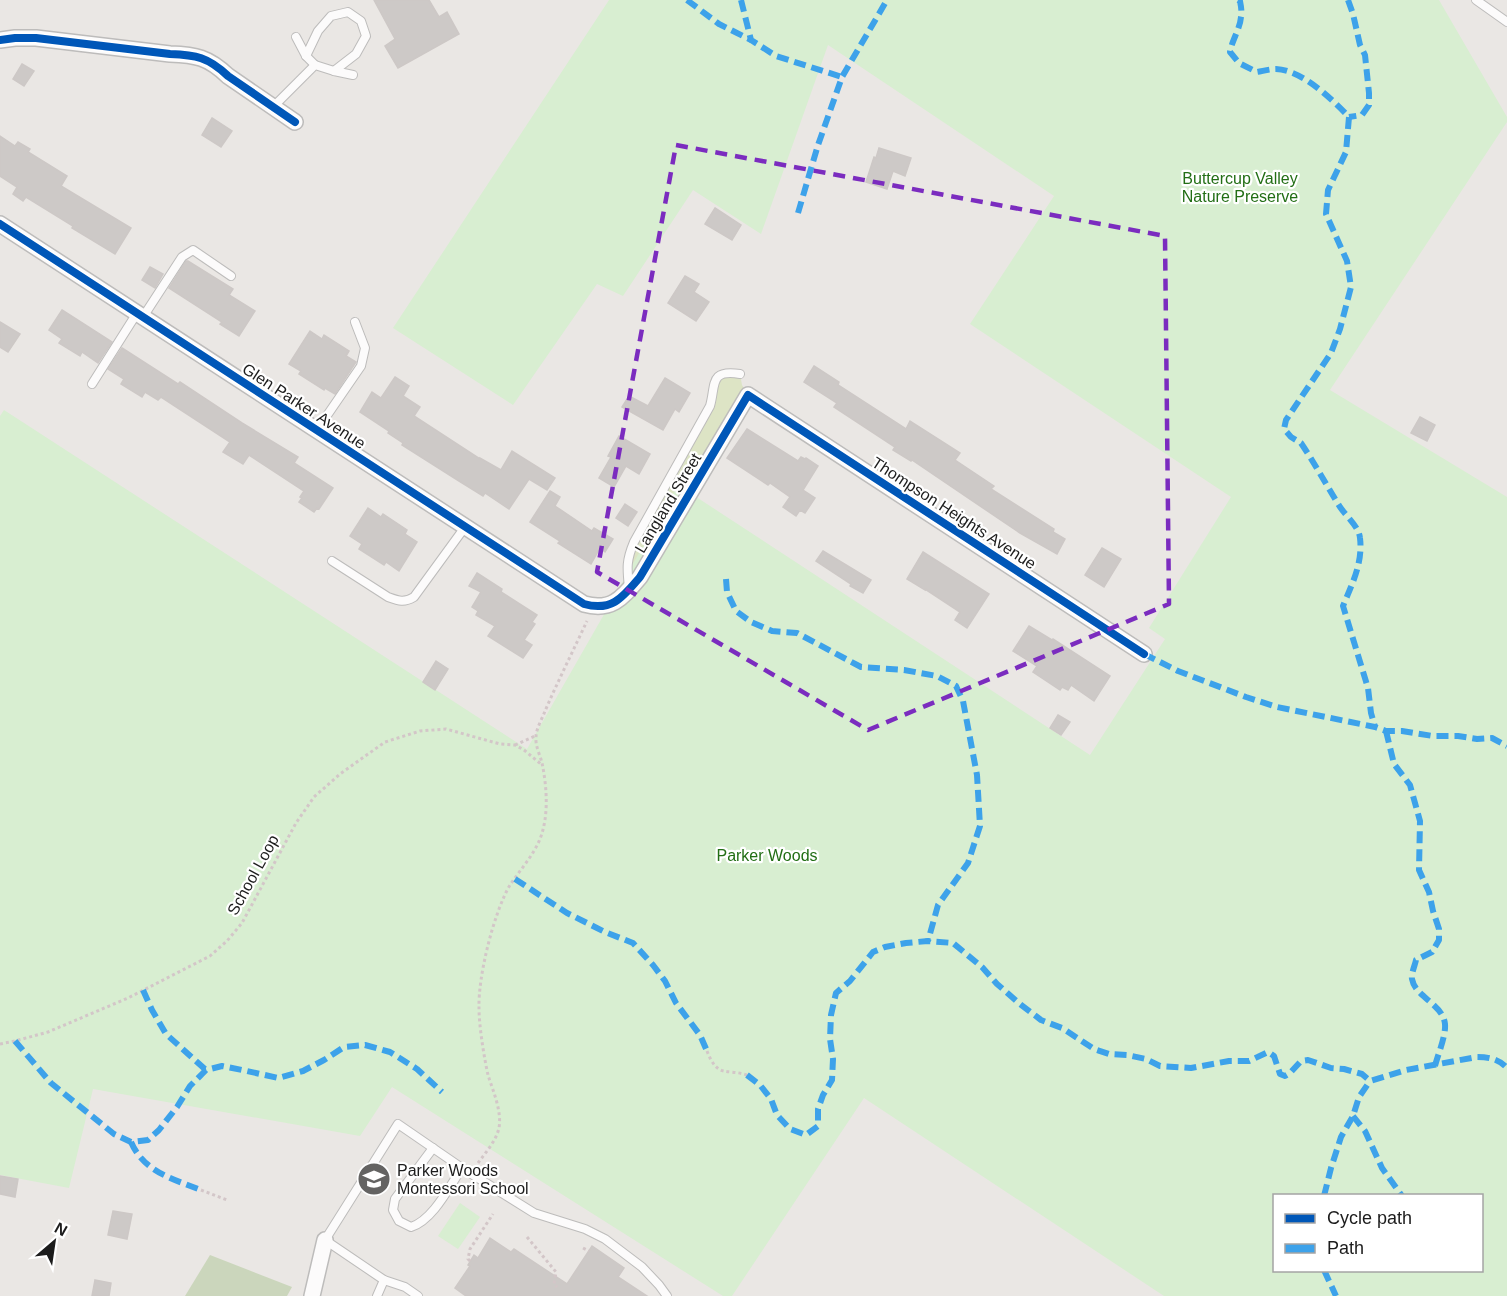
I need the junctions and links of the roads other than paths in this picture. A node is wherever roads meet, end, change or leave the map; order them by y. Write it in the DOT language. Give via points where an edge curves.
graph roads {
  1 [pos="1476,0"];
  2 [pos="1507,22"];
  3 [pos="296,37"];
  4 [pos="0,40"];
  5 [pos="306,56"];
  6 [pos="315,65"];
  7 [pos="334,71"];
  8 [pos="353,75"];
  9 [pos="273,107"];
  10 [pos="295,122"];
  11 [pos="0,224"];
  12 [pos="231,276"];
  13 [pos="140,315"];
  14 [pos="355,322"];
  15 [pos="740,374"];
  16 [pos="92,384"];
  17 [pos="748,394"];
  18 [pos="317,430"];
  19 [pos="465,527"];
  20 [pos="332,561"];
  21 [pos="629,590"];
  22 [pos="592,612"];
  23 [pos="1144,654"];
  24 [pos="433,1148"];
  25 [pos="462,1167"];
  26 [pos="325,1240"];
  27 [pos="384,1281"];
  28 [pos="312,1296"];
  29 [pos="377,1296"];
  30 [pos="418,1296"];
  31 [pos="667,1296"];
  1 -- 2 [label="lane"];
  3 -- 5 [label="lane"];
  4 -- 9 [label="street" via="36,38 190,55 218,67"];
  5 -- 6 [label="lane"];
  5 -- 7 [label="lane" via="318,31 331,16 348,12 361,21 366,36 356,54"];
  6 -- 7 [label="lane"];
  6 -- 9 [label="lane"];
  7 -- 8 [label="lane"];
  9 -- 10 [label="street"];
  11 -- 13 [label="street, Glen Parker Avenue"];
  12 -- 13 [label="lane" via="193,250 182,257"];
  13 -- 16 [label="lane"];
  13 -- 18 [label="street, Glen Parker Avenue"];
  14 -- 18 [label="lane" via="365,348 361,366"];
  15 -- 21 [label="lane" via="726,372 716,378 710,406 628,556"];
  17 -- 21 [label="street, Langland Street"];
  17 -- 23 [label="street, Thompson Heights Avenue"];
  18 -- 19 [label="street, Glen Parker Avenue"];
  19 -- 20 [label="lane" via="414,597 407,601 388,597"];
  19 -- 22 [label="street, Glen Parker Avenue"];
  21 -- 22 [label="street, Langland Street" via="614,603"];
  24 -- 25 [label="lane"];
  24 -- 25 [label="lane" via="395,1198 393,1210 399,1221 411,1227 430,1216"];
  24 -- 26 [label="lane" via="398,1124"];
  25 -- 31 [label="lane" via="534,1213 605,1239 642,1267"];
  26 -- 27 [label="lane"];
  26 -- 28 [label="street"];
  27 -- 29 [label="lane"];
  27 -- 30 [label="lane"];
}
